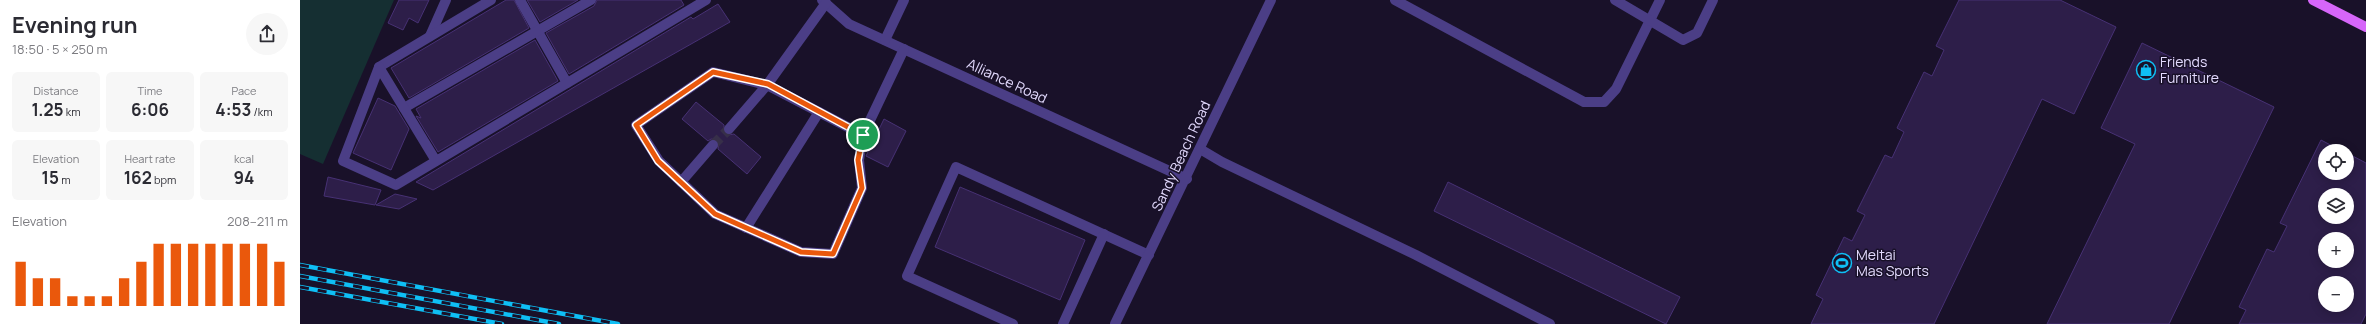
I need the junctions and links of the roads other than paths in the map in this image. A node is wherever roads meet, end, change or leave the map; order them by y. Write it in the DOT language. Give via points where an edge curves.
graph roads {
  1 [pos="446,0"];
  2 [pos="520,0"];
  3 [pos="591,0"];
  4 [pos="706,0"];
  5 [pos="904,0"];
  6 [pos="1271,0"];
  7 [pos="1395,0"];
  8 [pos="1615,0"];
  9 [pos="1660,0"];
  10 [pos="1713,0"];
  11 [pos="2313,0"];
  12 [pos="488,1"];
  13 [pos="824,2"];
  14 [pos="692,4"];
  15 [pos="1650,21"];
  16 [pos="2366,28"];
  17 [pos="537,31"];
  18 [pos="430,36"];
  19 [pos="885,40"];
  20 [pos="904,49"];
  21 [pos="379,67"];
  22 [pos="567,83"];
  23 [pos="768,84"];
  24 [pos="404,108"];
  25 [pos="819,112"];
  26 [pos="729,130"];
  27 [pos="863,135"];
  28 [pos="713,146"];
  29 [pos="1200,149"];
  30 [pos="436,161"];
  31 [pos="1186,179"];
  32 [pos="681,182"];
  33 [pos="746,228"];
  34 [pos="1104,234"];
  35 [pos="1149,255"];
  36 [pos="1013,324"];
  37 [pos="1063,324"];
  38 [pos="1115,324"];
  39 [pos="1550,324"];
  1 -- 18 [label="street"];
  2 -- 17 [label="street"];
  3 -- 17 [label="street"];
  4 -- 14 [label="street"];
  5 -- 19 [label="street"];
  6 -- 29 [label="street, Sandy Beach Road"];
  7 -- 15 [label="street" via="1584,102 1604,102 1616,89"];
  8 -- 15 [label="street"];
  9 -- 15 [label="street"];
  10 -- 15 [label="street" via="1697,33 1683,40"];
  11 -- 16 [label="main road"];
  12 -- 18 [label="street"];
  13 -- 19 [label="street, Alliance Road" via="849,24"];
  13 -- 23 [label="street"];
  14 -- 22 [label="street"];
  17 -- 22 [label="street"];
  17 -- 24 [label="street"];
  18 -- 21 [label="street"];
  19 -- 20 [label="street, Alliance Road"];
  20 -- 27 [label="street"];
  20 -- 31 [label="street, Alliance Road"];
  21 -- 24 [label="street"];
  21 -- 30 [label="street" via="343,161 396,184"];
  22 -- 30 [label="street"];
  23 -- 25 [label="street"];
  23 -- 26 [label="street"];
  23 -- 32 [label="street" via="713,72 636,125 658,161"];
  24 -- 30 [label="street"];
  25 -- 27 [label="street"];
  25 -- 33 [label="street"];
  27 -- 33 [label="street" via="858,160 862,188 833,254 801,252"];
  28 -- 32 [label="street"];
  29 -- 31 [label="street, Sandy Beach Road"];
  29 -- 39 [label="street"];
  31 -- 35 [label="street, Sandy Beach Road"];
  32 -- 33 [label="street" via="715,214"];
  34 -- 35 [label="street"];
  34 -- 36 [label="street" via="956,167 907,276"];
  34 -- 37 [label="street"];
  35 -- 38 [label="street, Sandy Beach Road"];
}
